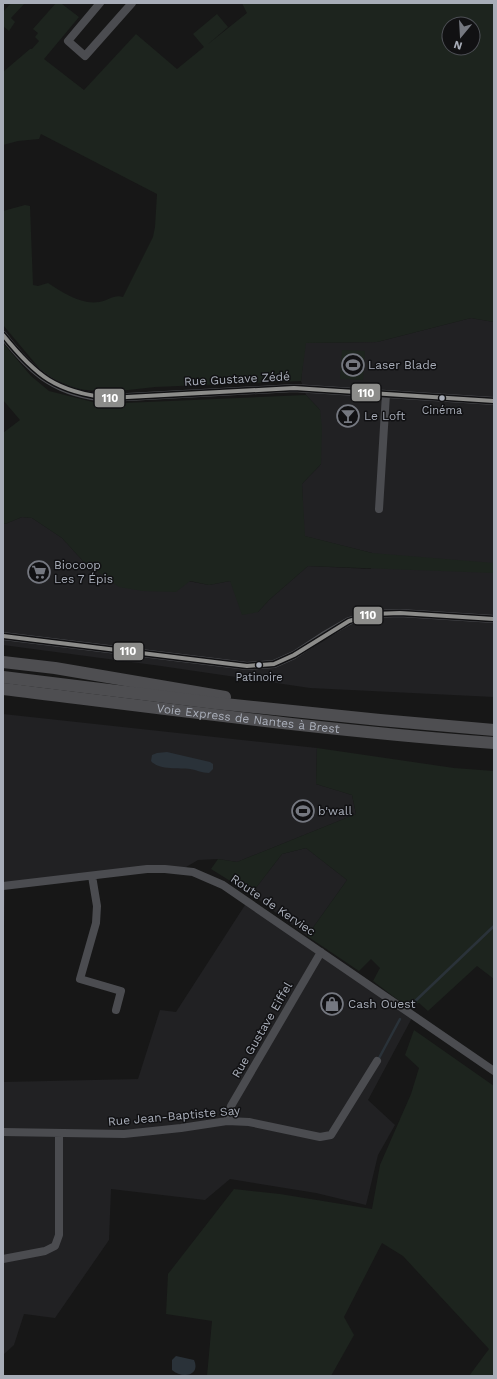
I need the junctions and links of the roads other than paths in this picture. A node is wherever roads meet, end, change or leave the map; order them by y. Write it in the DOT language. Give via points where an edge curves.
graph roads {
  1 [pos="100,3"];
  2 [pos="132,3"];
  3 [pos="3,335"];
  4 [pos="386,394"];
  5 [pos="494,401"];
  6 [pos="379,509"];
  7 [pos="494,620"];
  8 [pos="3,636"];
  9 [pos="3,662"];
  10 [pos="3,677"];
  11 [pos="3,689"];
  12 [pos="309,713"];
  13 [pos="494,730"];
  14 [pos="494,743"];
  15 [pos="92,876"];
  16 [pos="3,886"];
  17 [pos="321,952"];
  18 [pos="116,1010"];
  19 [pos="377,1061"];
  20 [pos="494,1071"];
  21 [pos="227,1121"];
  22 [pos="3,1132"];
  23 [pos="59,1133"];
  24 [pos="3,1259"];
  1 -- 2 [label="street" via="68,41 85,56"];
  3 -- 4 [label="street, Rue Gustave Zédé" via="37,373 66,390 88,396 109,398 294,388"];
  4 -- 5 [label="street, Rue Gustave Zédé"];
  4 -- 6 [label="street"];
  7 -- 8 [label="street" via="400,613 373,614 350,621 294,656 274,664 247,666"];
  9 -- 12 [label="highway" via="290,706"];
  10 -- 12 [label="highway, Voie Express de Nantes à Brest"];
  11 -- 14 [label="highway, Voie Express de Nantes à Brest" via="223,716"];
  12 -- 13 [label="highway, Voie Express de Nantes à Brest"];
  15 -- 16 [label="street, Route de Kerviec"];
  15 -- 17 [label="street, Route de Kerviec" via="147,869 193,872 223,886"];
  15 -- 18 [label="street" via="97,906 96,923 80,979 122,991"];
  17 -- 20 [label="street, Route de Kerviec"];
  17 -- 21 [label="street, Rue Gustave Eiffel" via="231,1106"];
  19 -- 21 [label="street, Rue Jean-Baptiste Say" via="331,1135 320,1137 249,1122"];
  21 -- 23 [label="street, Rue Jean-Baptiste Say" via="124,1134"];
  22 -- 23 [label="street, Rue Jean-Baptiste Say"];
  23 -- 24 [label="street" via="60,1235 55,1246 45,1251"];
}
